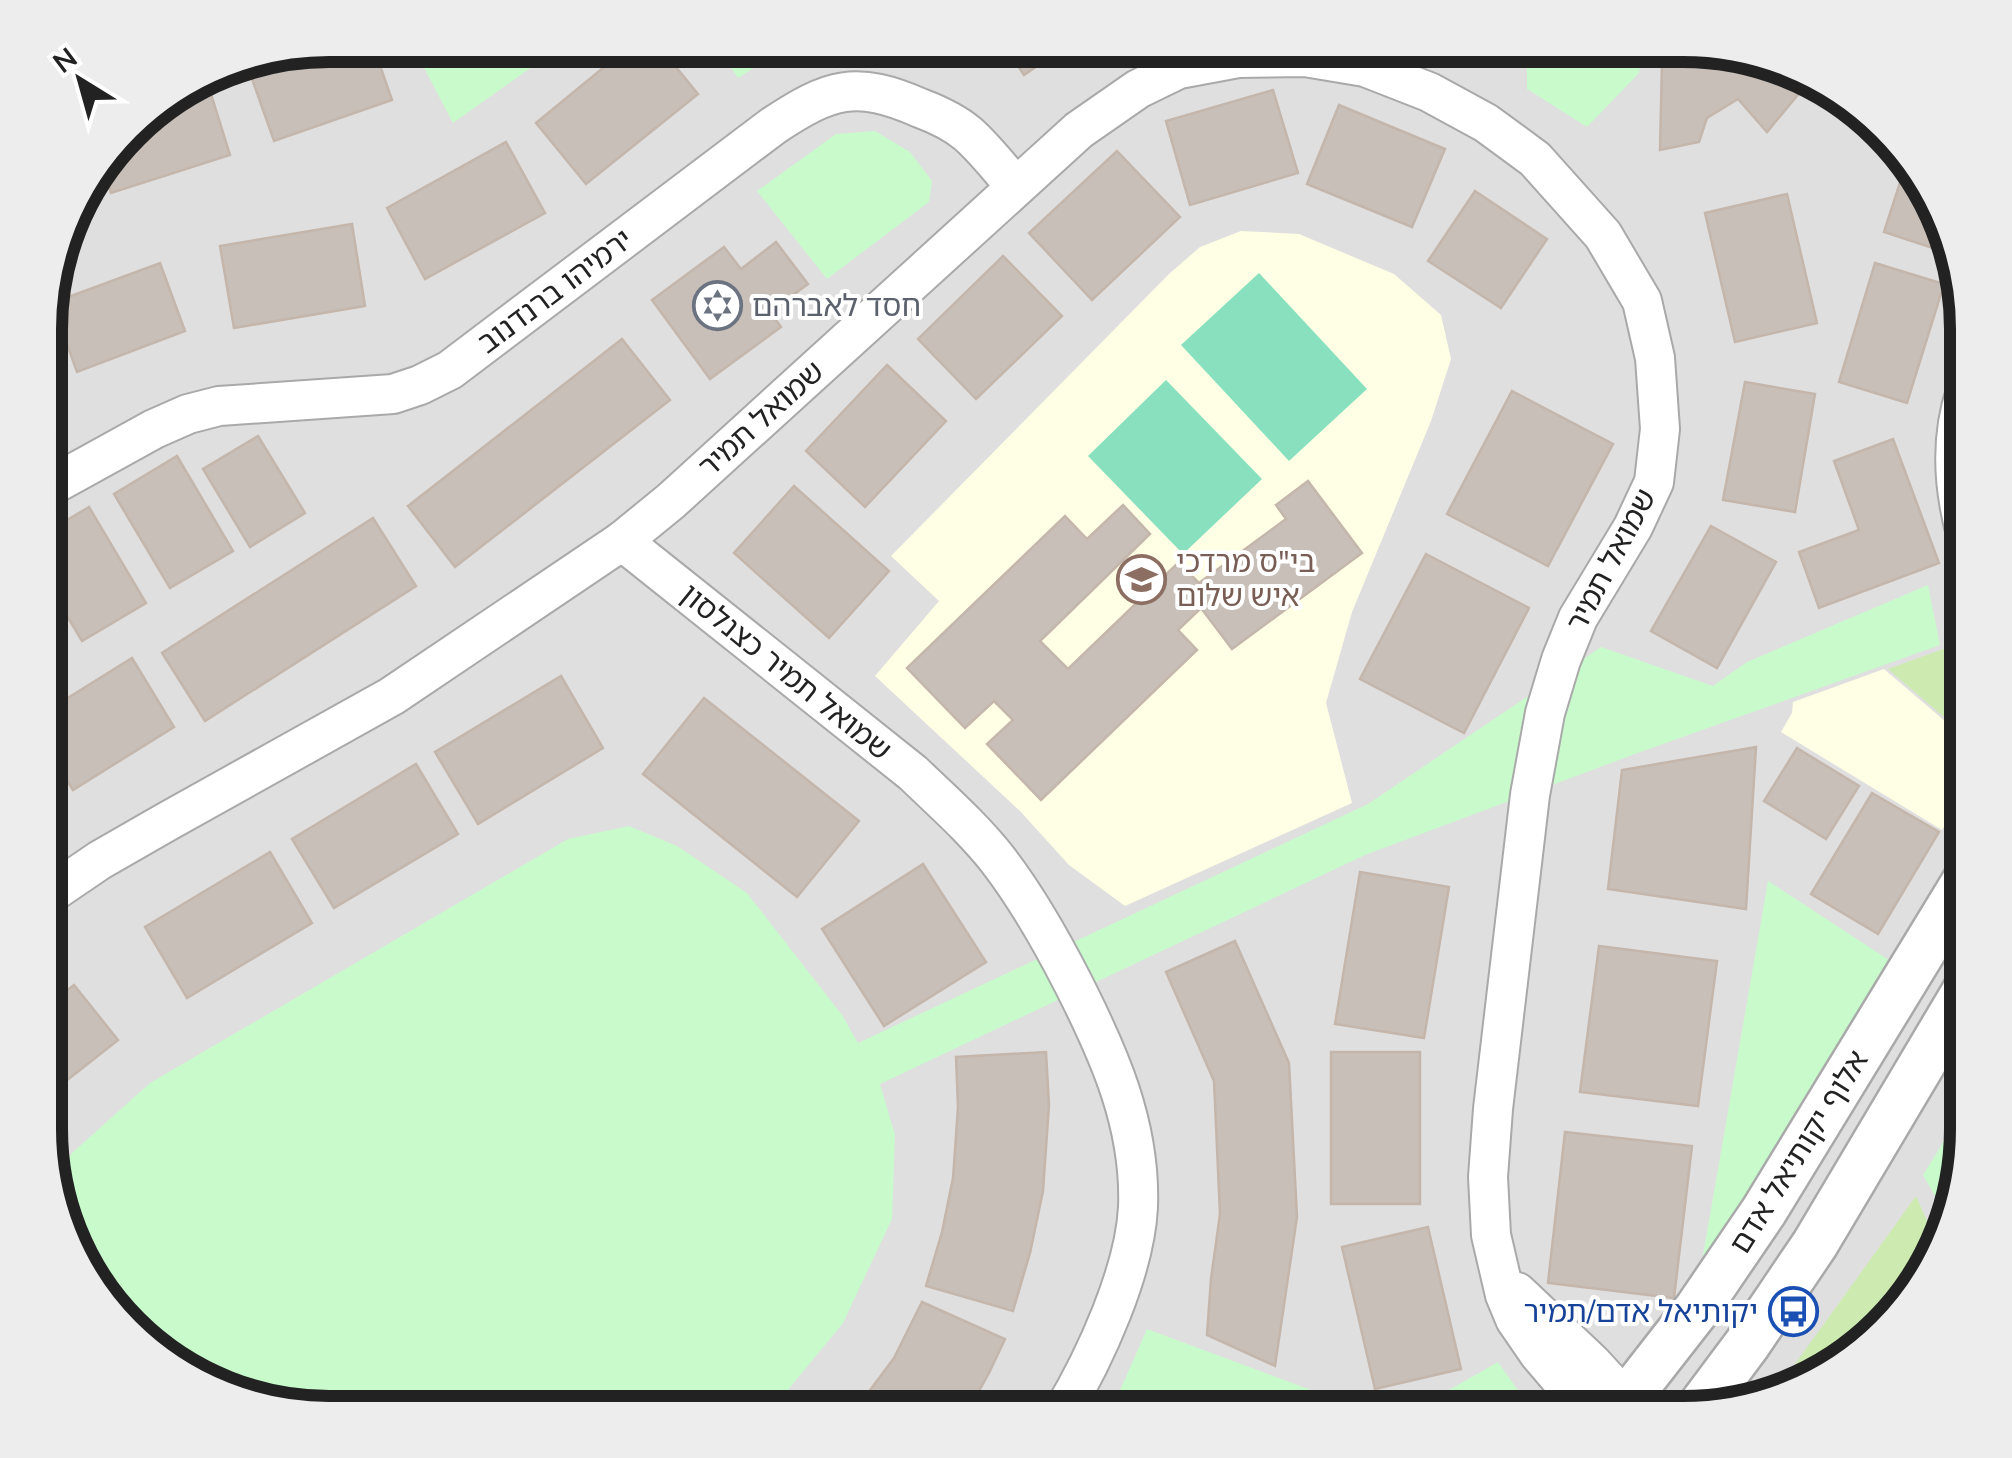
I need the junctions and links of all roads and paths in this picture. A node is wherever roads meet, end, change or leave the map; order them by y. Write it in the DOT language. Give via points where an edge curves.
graph roads {
  1 [pos="1211,63"];
  2 [pos="1344,63"];
  3 [pos="1016,187"];
  4 [pos="62,480"];
  5 [pos="629,541"];
  6 [pos="63,886"];
  7 [pos="1949,908"];
  8 [pos="1949,1019"];
  9 [pos="1710,1394"];
  10 [pos="1072,1396"];
  11 [pos="1612,1396"];
  12 [pos="1631,1396"];
  1 -- 3 [label="street, שמואל תמיר" via="1179,69 1138,89"];
  2 -- 11 [label="street, שמואל תמיר" via="1429,92 1535,159 1603,234 1642,301 1655,358 1660,429 1654,482 1578,618 1544,713 1488,1177 1497,1266 1521,1298 1591,1362"];
  3 -- 4 [label="street, ירמיהו ברנדנוב" via="967,133 889,94 860,90 809,102 450,370 393,394 203,410"];
  3 -- 5 [label="street, שמואל תמיר"];
  5 -- 6 [label="street" via="392,696"];
  5 -- 10 [label="street, שמואל תמיר כצנלסון" via="913,773 994,856 1054,945 1107,1051 1137,1154 1138,1210 1128,1258 1110,1317"];
  7 -- 12 [label="street, אלוף יקותיאל אדם" via="1764,1211"];
  8 -- 9 [label="street, אלוף יקותיאל אדם" via="1815,1244"];
}
